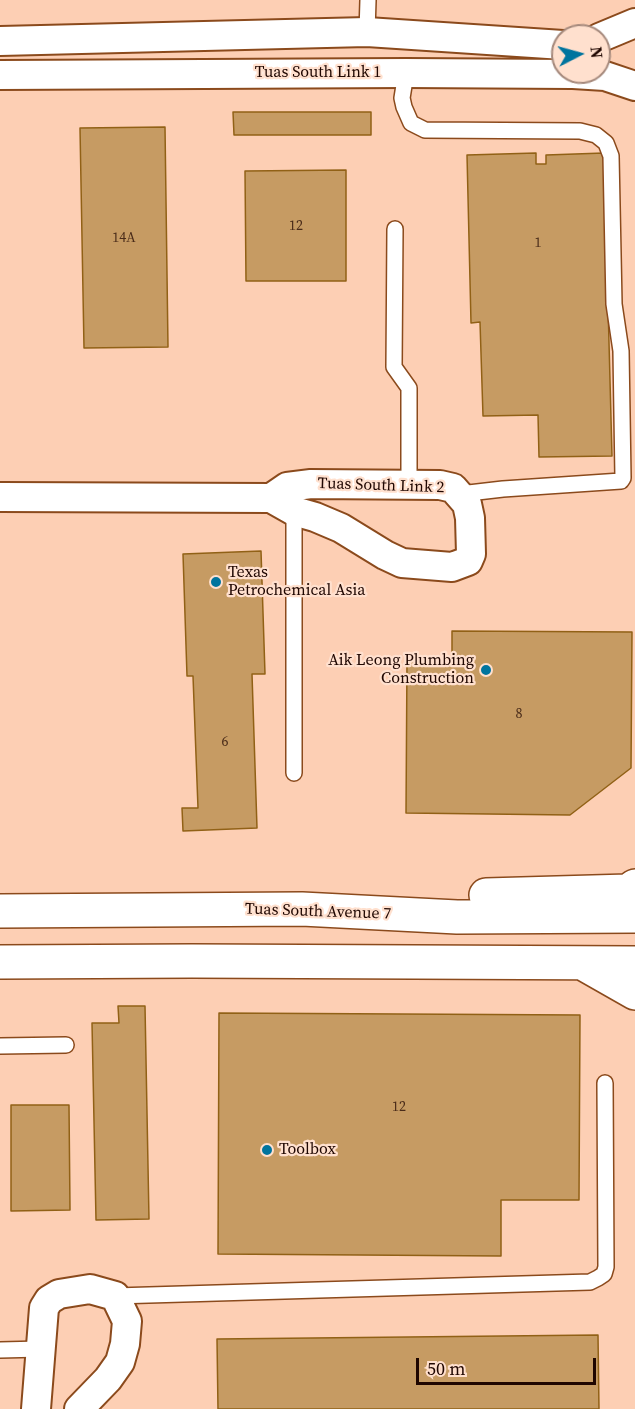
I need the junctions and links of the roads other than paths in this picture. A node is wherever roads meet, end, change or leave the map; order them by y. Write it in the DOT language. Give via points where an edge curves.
graph roads {
  1 [pos="369,0"];
  2 [pos="635,23"];
  3 [pos="367,32"];
  4 [pos="611,33"];
  5 [pos="0,41"];
  6 [pos="551,44"];
  7 [pos="406,73"];
  8 [pos="0,75"];
  9 [pos="635,86"];
  10 [pos="394,229"];
  11 [pos="409,484"];
  12 [pos="460,494"];
  13 [pos="0,497"];
  14 [pos="283,504"];
  15 [pos="294,773"];
  16 [pos="635,886"];
  17 [pos="302,909"];
  18 [pos="0,911"];
  19 [pos="635,916"];
  20 [pos="0,962"];
  21 [pos="583,963"];
  22 [pos="635,963"];
  23 [pos="635,993"];
  24 [pos="66,1045"];
  25 [pos="0,1046"];
  26 [pos="605,1083"];
  27 [pos="115,1296"];
  28 [pos="41,1349"];
  29 [pos="0,1350"];
  30 [pos="36,1409"];
  31 [pos="79,1409"];
  1 -- 3 [label="lane"];
  2 -- 4 [label="street"];
  3 -- 5 [label="street"];
  3 -- 6 [label="street"];
  7 -- 8 [label="street, Tuas South Link 1"];
  7 -- 9 [label="street, Tuas South Link 1" via="605,76"];
  7 -- 12 [label="lane" via="404,108 411,123 424,130 580,131 606,142 611,156 623,478"];
  10 -- 11 [label="lane" via="394,367 409,388"];
  11 -- 12 [label="street, Tuas South Link 2" via="440,485"];
  11 -- 14 [label="street, Tuas South Link 2" via="311,483 287,487"];
  12 -- 14 [label="street, Tuas South Link 2" via="470,518 471,554 468,561 452,567 402,563 341,528"];
  13 -- 14 [label="street, Tuas South Link 2"];
  14 -- 15 [label="lane"];
  16 -- 17 [label="street" via="628,891 341,901"];
  17 -- 18 [label="street, Tuas South Avenue 7"];
  17 -- 19 [label="street, Tuas South Avenue 7" via="457,917"];
  20 -- 21 [label="street"];
  21 -- 22 [label="street"];
  21 -- 23 [label="street"];
  24 -- 25 [label="lane"];
  26 -- 27 [label="lane" via="606,1267 604,1274 590,1282"];
  27 -- 28 [label="street" via="90,1289 66,1292 49,1300 44,1308"];
  27 -- 31 [label="street" via="127,1321 120,1362"];
  28 -- 29 [label="lane"];
  28 -- 30 [label="street"];
}
